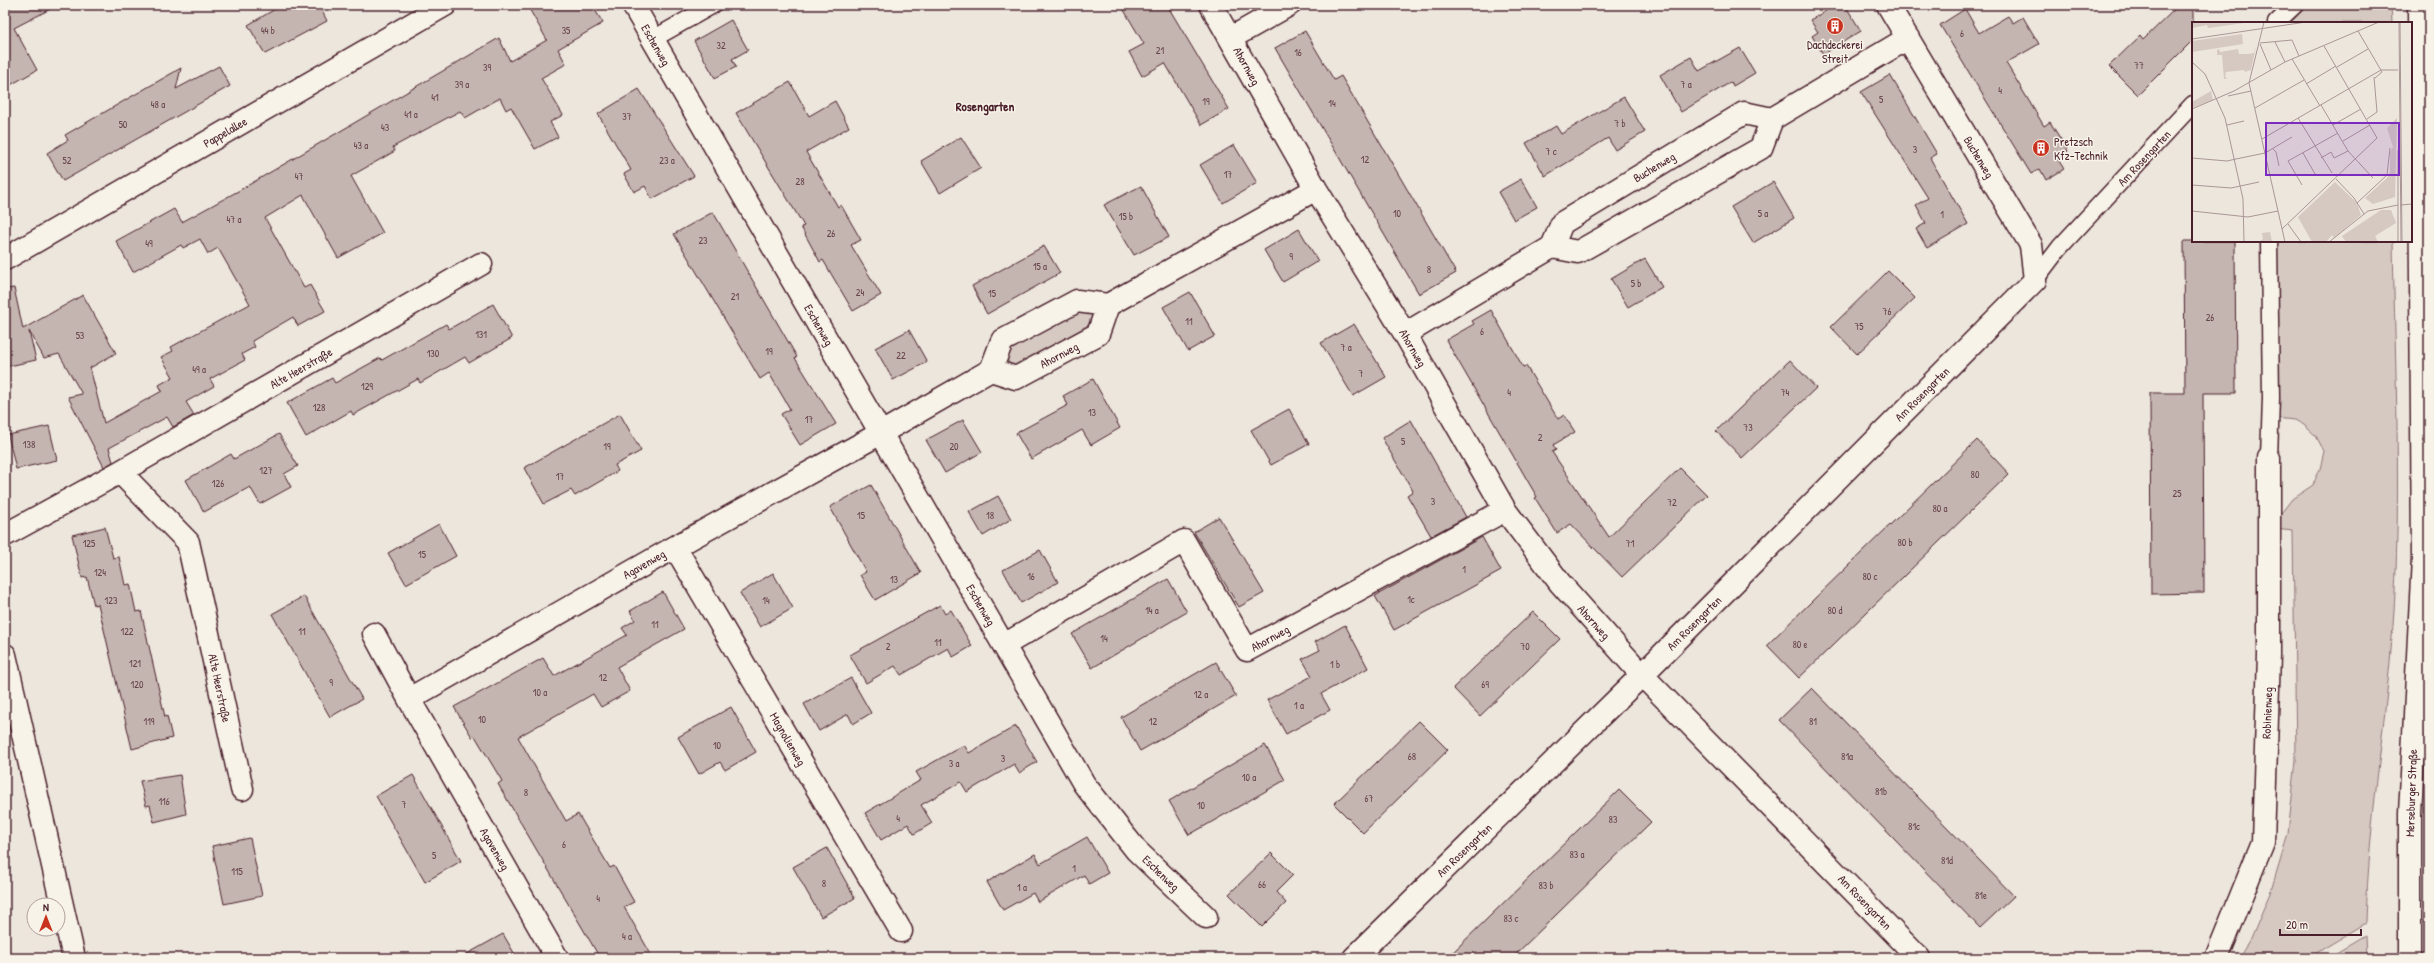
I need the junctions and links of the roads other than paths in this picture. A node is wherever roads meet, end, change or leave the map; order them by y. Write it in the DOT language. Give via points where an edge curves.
graph roads {
  1 [pos="445,5"];
  2 [pos="633,5"];
  3 [pos="713,5"];
  4 [pos="1211,5"];
  5 [pos="1289,5"];
  6 [pos="1888,5"];
  7 [pos="2295,5"];
  8 [pos="2419,5"];
  9 [pos="2277,22"];
  10 [pos="1231,38"];
  11 [pos="1908,38"];
  12 [pos="653,40"];
  13 [pos="2192,105"];
  14 [pos="1772,119"];
  15 [pos="1316,189"];
  16 [pos="2269,242"];
  17 [pos="1552,247"];
  18 [pos="5,259"];
  19 [pos="481,264"];
  20 [pos="2035,280"];
  21 [pos="1108,305"];
  22 [pos="1405,334"];
  23 [pos="991,370"];
  24 [pos="881,433"];
  25 [pos="2269,458"];
  26 [pos="120,472"];
  27 [pos="1505,510"];
  28 [pos="5,535"];
  29 [pos="674,547"];
  30 [pos="374,634"];
  31 [pos="1004,645"];
  32 [pos="5,656"];
  33 [pos="1642,675"];
  34 [pos="409,699"];
  35 [pos="242,789"];
  36 [pos="1206,917"];
  37 [pos="901,931"];
  38 [pos="74,958"];
  39 [pos="557,958"];
  40 [pos="1354,958"];
  41 [pos="1919,958"];
  42 [pos="2216,958"];
  43 [pos="2410,958"];
  1 -- 18 [label="street, Pappelallee"];
  2 -- 12 [label="street, Eschenweg"];
  3 -- 12 [label="lane"];
  4 -- 10 [label="street, Ahornweg"];
  5 -- 10 [label="street"];
  6 -- 11 [label="street, Buchenweg"];
  7 -- 9 [label="lane"];
  8 -- 43 [label="street, Merseburger Straße" via="2423,558 2410,814"];
  10 -- 15 [label="street, Ahornweg"];
  11 -- 14 [label="street"];
  11 -- 20 [label="street, Buchenweg" via="2031,245"];
  12 -- 24 [label="street, Eschenweg"];
  13 -- 20 [label="lane, Am Rosengarten" via="2060,247"];
  14 -- 17 [label="street" via="1761,148 1578,252"];
  14 -- 17 [label="street, Buchenweg" via="1744,112 1562,223"];
  15 -- 21 [label="street"];
  15 -- 22 [label="street, Ahornweg"];
  16 -- 25 [label="lane"];
  17 -- 22 [label="street"];
  19 -- 26 [label="street, Alte Heerstraße"];
  20 -- 33 [label="street, Am Rosengarten"];
  21 -- 23 [label="street" via="1077,301 1002,341"];
  21 -- 23 [label="street, Ahornweg" via="1098,334 1016,378"];
  22 -- 27 [label="street, Ahornweg"];
  23 -- 24 [label="street"];
  24 -- 29 [label="street, Agavenweg"];
  24 -- 31 [label="street, Eschenweg"];
  25 -- 42 [label="street, Robinienweg" via="2268,663 2263,842"];
  26 -- 28 [label="street, Alte Heerstraße"];
  26 -- 35 [label="street, Alte Heerstraße" via="188,542"];
  27 -- 31 [label="street, Ahornweg" via="1247,650 1184,541"];
  27 -- 33 [label="street, Ahornweg" via="1560,583"];
  29 -- 34 [label="street, Agavenweg"];
  29 -- 37 [label="street, Magnolienweg"];
  30 -- 34 [label="street, Agavenweg"];
  31 -- 36 [label="street, Eschenweg" via="1084,784 1136,850"];
  32 -- 38 [label="street"];
  33 -- 40 [label="street, Am Rosengarten"];
  33 -- 41 [label="street, Am Rosengarten"];
  34 -- 39 [label="street, Agavenweg"];
}
